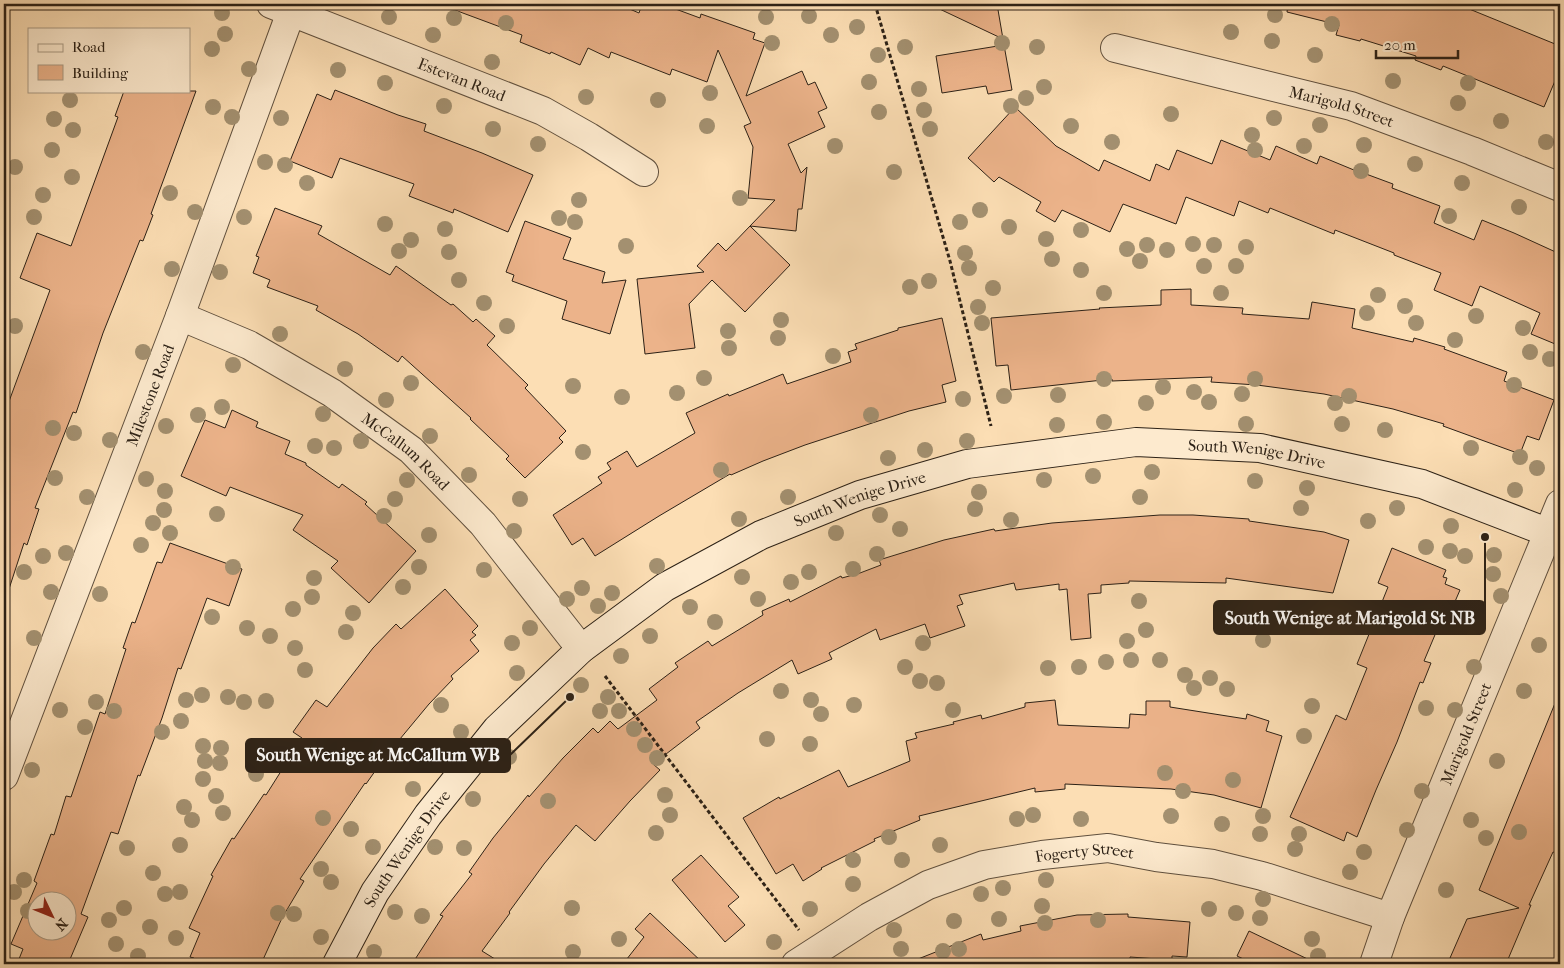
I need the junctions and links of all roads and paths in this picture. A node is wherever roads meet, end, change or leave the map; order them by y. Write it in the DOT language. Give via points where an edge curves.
graph roads {
  1 [pos="875,4"];
  2 [pos="281,8"];
  3 [pos="1115,48"];
  4 [pos="644,172"];
  5 [pos="1560,187"];
  6 [pos="180,316"];
  7 [pos="990,426"];
  8 [pos="1560,504"];
  9 [pos="1554,535"];
  10 [pos="581,648"];
  11 [pos="605,676"];
  12 [pos="4,776"];
  13 [pos="1390,917"];
  14 [pos="799,930"];
  15 [pos="336,964"];
  16 [pos="796,964"];
  17 [pos="1374,964"];
  1 -- 7 [label="path" via="950,261"];
  2 -- 4 [label="street, Estevan Road" via="543,111"];
  2 -- 6 [label="street, Milestone Road"];
  3 -- 5 [label="street, Marigold Street" via="1352,106"];
  6 -- 10 [label="street, McCallum Road" via="249,345 324,389 411,450 482,524"];
  6 -- 12 [label="street, Milestone Road"];
  8 -- 9 [label="street, Marigold Street"];
  9 -- 10 [label="street, South Wenige Drive" via="1422,484 1270,450 1136,442 967,464 860,495 761,535 665,587"];
  9 -- 13 [label="street, Marigold Street"];
  10 -- 15 [label="street, South Wenige Drive" via="497,729 428,815 375,892"];
  11 -- 14 [label="path"];
  13 -- 16 [label="street, Fogerty Street" via="1214,864 1108,848 984,865 928,885 869,917"];
  13 -- 17 [label="street, Marigold Street"];
}
